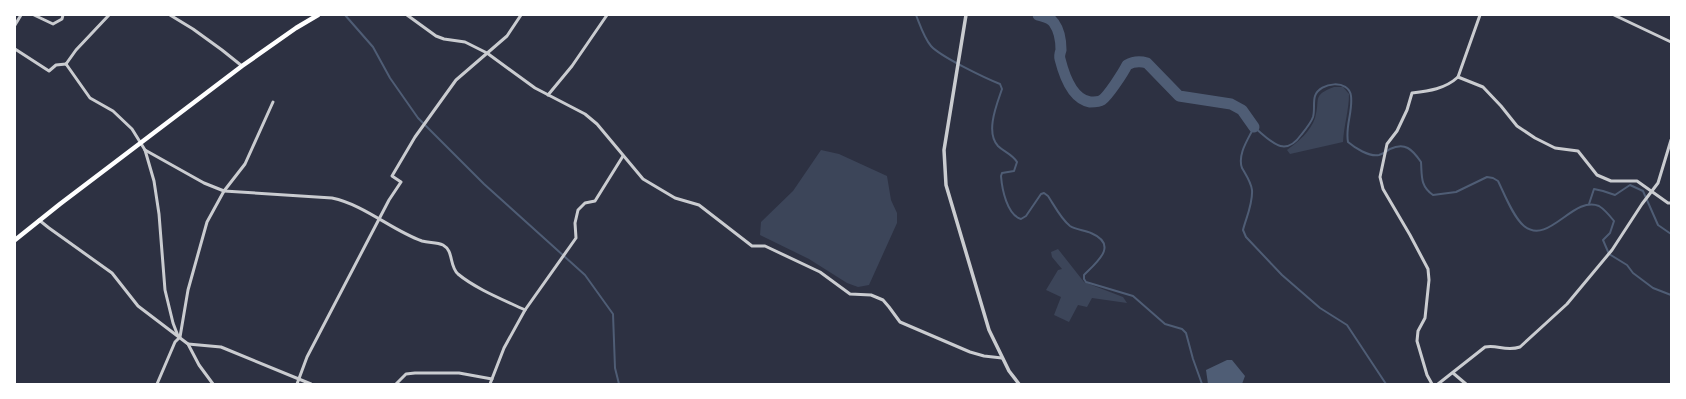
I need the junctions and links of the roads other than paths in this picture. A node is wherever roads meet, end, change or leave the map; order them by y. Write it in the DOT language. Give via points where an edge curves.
graph roads {
  1 [pos="21,15"];
  2 [pos="34,15"];
  3 [pos="63,15"];
  4 [pos="109,15"];
  5 [pos="170,15"];
  6 [pos="318,15"];
  7 [pos="407,15"];
  8 [pos="520,15"];
  9 [pos="607,15"];
  10 [pos="966,15"];
  11 [pos="1480,15"];
  12 [pos="1614,15"];
  13 [pos="15,25"];
  14 [pos="1671,42"];
  15 [pos="15,49"];
  16 [pos="487,54"];
  17 [pos="66,64"];
  18 [pos="242,66"];
  19 [pos="1458,77"];
  20 [pos="548,95"];
  21 [pos="274,102"];
  22 [pos="1671,140"];
  23 [pos="141,143"];
  24 [pos="145,150"];
  25 [pos="623,156"];
  26 [pos="224,191"];
  27 [pos="1652,191"];
  28 [pos="1671,203"];
  29 [pos="39,220"];
  30 [pos="380,220"];
  31 [pos="15,238"];
  32 [pos="525,310"];
  33 [pos="179,337"];
  34 [pos="188,344"];
  35 [pos="1002,358"];
  36 [pos="1453,373"];
  37 [pos="492,379"];
  38 [pos="299,380"];
  39 [pos="157,384"];
  40 [pos="213,384"];
  41 [pos="298,384"];
  42 [pos="311,384"];
  43 [pos="396,384"];
  44 [pos="490,384"];
  45 [pos="1019,384"];
  46 [pos="1432,384"];
  47 [pos="1438,384"];
  48 [pos="1466,384"];
  1 -- 13 [label="street"];
  2 -- 3 [label="street" via="53,24 62,19"];
  4 -- 17 [label="street"];
  5 -- 18 [label="street" via="199,33"];
  6 -- 18 [label="main road"];
  7 -- 16 [label="street" via="436,36 465,42"];
  8 -- 16 [label="street" via="507,36"];
  9 -- 20 [label="street" via="572,66"];
  10 -- 35 [label="street" via="944,150 946,185 989,330"];
  11 -- 19 [label="street"];
  12 -- 14 [label="street"];
  15 -- 17 [label="street" via="49,71 56,65"];
  16 -- 20 [label="street"];
  16 -- 30 [label="street" via="456,80 422,127 392,176 400,182"];
  17 -- 23 [label="street" via="90,98 114,111 132,129"];
  18 -- 23 [label="main road"];
  19 -- 27 [label="street" via="1483,87 1517,126 1535,138 1555,148 1578,151 1597,175 1611,181 1637,181"];
  19 -- 46 [label="street" via="1452,83 1438,89 1412,93 1397,131 1386,147 1380,177 1383,189 1428,269 1425,318 1418,332 1417,341"];
  20 -- 25 [label="street" via="585,114 597,124"];
  21 -- 26 [label="street" via="245,164"];
  22 -- 27 [label="street" via="1658,184"];
  23 -- 24 [label="street"];
  23 -- 29 [label="main road"];
  24 -- 26 [label="street" via="204,184"];
  24 -- 33 [label="street" via="160,214 165,290"];
  25 -- 32 [label="street" via="595,201 585,203 578,210 575,223 576,238"];
  25 -- 35 [label="street" via="643,179 675,198 699,205 752,246 765,246 820,272 850,294 871,295 883,300 900,322 970,352"];
  26 -- 30 [label="street" via="332,198 346,201"];
  26 -- 33 [label="street" via="207,222 188,290"];
  27 -- 28 [label="street"];
  27 -- 36 [label="street" via="1612,251 1567,304 1520,346 1508,349 1485,347"];
  29 -- 31 [label="main road"];
  29 -- 33 [label="street" via="112,273 138,306"];
  30 -- 32 [label="street" via="422,241 443,245 450,252 453,268 458,274"];
  30 -- 38 [label="street" via="307,357"];
  32 -- 37 [label="street" via="504,348"];
  33 -- 34 [label="street"];
  33 -- 39 [label="street"];
  34 -- 38 [label="street" via="221,347"];
  34 -- 40 [label="street"];
  35 -- 45 [label="street"];
  36 -- 47 [label="street"];
  36 -- 48 [label="street"];
  37 -- 43 [label="street" via="459,373 415,373 406,374"];
  37 -- 44 [label="street"];
  38 -- 41 [label="street"];
  38 -- 42 [label="street"];
}
